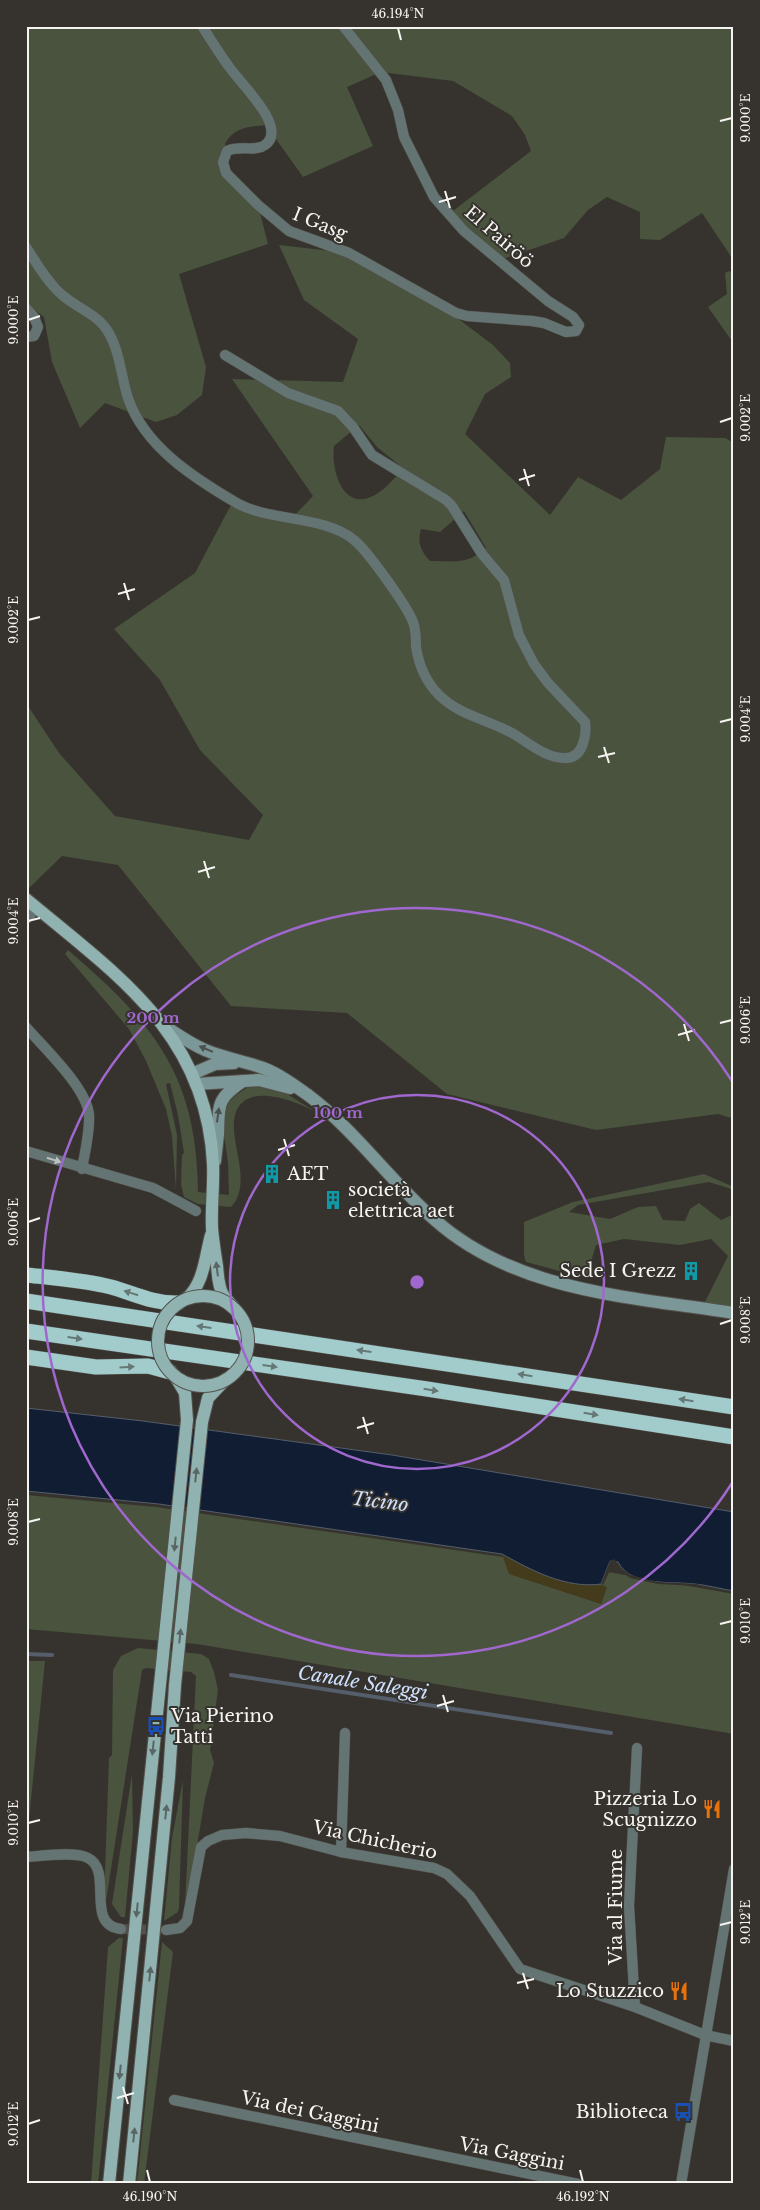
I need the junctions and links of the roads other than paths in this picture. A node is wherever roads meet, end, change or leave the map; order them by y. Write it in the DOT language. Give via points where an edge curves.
graph roads {
  1 [pos="202,26"];
  2 [pos="343,26"];
  3 [pos="26,247"];
  4 [pos="26,308"];
  5 [pos="578,328"];
  6 [pos="26,337"];
  7 [pos="225,355"];
  8 [pos="26,899"];
  9 [pos="37,908"];
  10 [pos="26,919"];
  11 [pos="26,1027"];
  12 [pos="166,1027"];
  13 [pos="249,1064"];
  14 [pos="194,1079"];
  15 [pos="243,1081"];
  16 [pos="310,1096"];
  17 [pos="26,1151"];
  18 [pos="82,1169"];
  19 [pos="213,1186"];
  20 [pos="196,1210"];
  21 [pos="212,1228"];
  22 [pos="26,1275"];
  23 [pos="26,1301"];
  24 [pos="182,1301"];
  25 [pos="232,1307"];
  26 [pos="734,1313"];
  27 [pos="26,1331"];
  28 [pos="26,1357"];
  29 [pos="173,1374"];
  30 [pos="226,1379"];
  31 [pos="734,1407"];
  32 [pos="734,1437"];
  33 [pos="345,1733"];
  34 [pos="637,1748"];
  35 [pos="340,1852"];
  36 [pos="26,1858"];
  37 [pos="734,1869"];
  38 [pos="121,1929"];
  39 [pos="166,1930"];
  40 [pos="634,2007"];
  41 [pos="705,2035"];
  42 [pos="734,2041"];
  43 [pos="174,2100"];
  44 [pos="440,2156"];
  45 [pos="109,2184"];
  46 [pos="129,2184"];
  47 [pos="578,2184"];
  48 [pos="681,2184"];
  1 -- 5 [label="street, I Gasg" via="230,69 261,107 271,127 271,138 265,145 227,151 226,173 281,226 348,253 456,313 539,322 566,332"];
  2 -- 5 [label="street, El Pairöö" via="386,80 404,137 434,197 464,231 548,301 574,317"];
  3 -- 7 [label="street" via="60,294 107,329 129,400 147,432 170,456 247,509 292,518 351,538 378,569 413,622 422,670 440,697 466,714 500,727 544,753 563,758 576,754 585,738 585,722 534,664 519,635 504,580 482,554 452,506 372,455 338,411 288,393"];
  4 -- 6 [label="street" via="36,321 38,331 32,337"];
  8 -- 9 [label="main road"];
  9 -- 10 [label="street"];
  9 -- 12 [label="main road" via="130,986"];
  11 -- 18 [label="street" via="85,1099 89,1115"];
  13 -- 12 [label="street, one-way" via="205,1050"];
  12 -- 14 [label="main road"];
  13 -- 14 [label="street" via="221,1063"];
  13 -- 16 [label="street" via="277,1074"];
  14 -- 15 [label="street"];
  14 -- 19 [label="main road" via="210,1141"];
  15 -- 16 [label="street" via="268,1081"];
  19 -- 15 [label="street, one-way" via="217,1115 228,1093"];
  16 -- 26 [label="street" via="347,1128 434,1220 492,1259 526,1273 584,1289"];
  17 -- 18 [label="street, one-way"];
  18 -- 20 [label="street" via="153,1188"];
  19 -- 21 [label="main road"];
  21 -- 24 [label="main road" via="200,1278 192,1294"];
  25 -- 21 [label="main road, one-way" via="220,1287"];
  24 -- 22 [label="highway, one-way" via="155,1301 79,1280"];
  31 -- 23 [label="highway, one-way"];
  24 -- 25 [label="main road, bridge" via="210,1296"];
  24 -- 29 [label="main road, bridge" via="165,1317 158,1336 158,1349"];
  25 -- 30 [label="main road, bridge" via="242,1318 247,1345 244,1358"];
  27 -- 32 [label="highway, one-way"];
  28 -- 29 [label="highway, one-way" via="96,1367 148,1366"];
  29 -- 30 [label="main road, bridge" via="187,1383 200,1386"];
  29 -- 45 [label="main road, one-way" via="185,1393 187,1420"];
  46 -- 30 [label="main road, one-way" via="202,1422 208,1398"];
  33 -- 35 [label="street"];
  34 -- 40 [label="street, Via al Fiume" via="629,1906"];
  35 -- 39 [label="street, Via Chicherio" via="298,1839 261,1834 234,1833 214,1838 201,1847 187,1921 180,1928"];
  35 -- 40 [label="street, Via Chicherio" via="426,1866 443,1872 470,1896 520,1969"];
  36 -- 38 [label="street" via="74,1855 94,1861 100,1874 102,1911 109,1924"];
  37 -- 41 [label="street"];
  40 -- 41 [label="street, Via Chicherio"];
  41 -- 42 [label="street, Via Chicherio"];
  41 -- 48 [label="street"];
  43 -- 44 [label="street, Via dei Gaggini"];
  44 -- 47 [label="street, Via Gaggini"];
}
